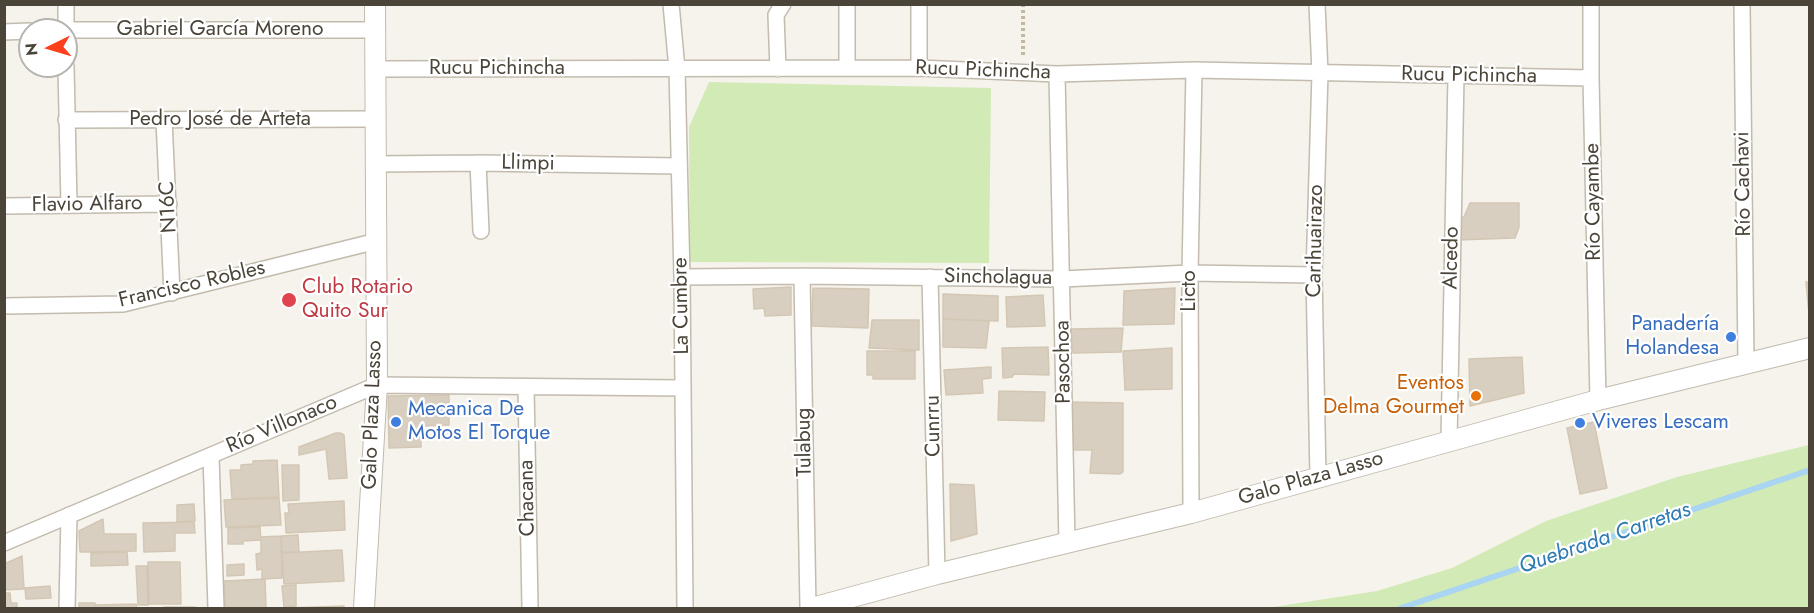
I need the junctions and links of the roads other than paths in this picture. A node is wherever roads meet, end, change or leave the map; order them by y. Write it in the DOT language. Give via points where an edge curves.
graph roads {
  1 [pos="375,4"];
  2 [pos="671,4"];
  3 [pos="783,4"];
  4 [pos="847,4"];
  5 [pos="920,4"];
  6 [pos="1317,4"];
  7 [pos="1591,4"];
  8 [pos="1742,4"];
  9 [pos="78,30"];
  10 [pos="375,30"];
  11 [pos="847,68"];
  12 [pos="919,68"];
  13 [pos="375,69"];
  14 [pos="677,69"];
  15 [pos="778,69"];
  16 [pos="1194,70"];
  17 [pos="1320,73"];
  18 [pos="1057,74"];
  19 [pos="1456,75"];
  20 [pos="66,78"];
  21 [pos="1591,78"];
  22 [pos="374,119"];
  23 [pos="66,120"];
  24 [pos="164,120"];
  25 [pos="478,163"];
  26 [pos="376,164"];
  27 [pos="679,166"];
  28 [pos="169,204"];
  29 [pos="69,205"];
  30 [pos="4,206"];
  31 [pos="481,231"];
  32 [pos="377,241"];
  33 [pos="1190,273"];
  34 [pos="1314,275"];
  35 [pos="802,276"];
  36 [pos="682,277"];
  37 [pos="930,278"];
  38 [pos="1062,279"];
  39 [pos="172,293"];
  40 [pos="4,306"];
  41 [pos="1809,348"];
  42 [pos="1746,363"];
  43 [pos="377,384"];
  44 [pos="526,387"];
  45 [pos="683,388"];
  46 [pos="1598,400"];
  47 [pos="1449,441"];
  48 [pos="211,456"];
  49 [pos="1318,477"];
  50 [pos="1191,513"];
  51 [pos="69,515"];
  52 [pos="4,543"];
  53 [pos="1067,543"];
  54 [pos="937,574"];
  55 [pos="67,609"];
  56 [pos="216,609"];
  57 [pos="364,609"];
  58 [pos="530,609"];
  59 [pos="685,609"];
  60 [pos="810,609"];
  1 -- 10 [label="street, Galo Plaza Lasso"];
  2 -- 14 [label="street, La Cumbre"];
  3 -- 15 [label="street" via="776,15"];
  4 -- 11 [label="street"];
  5 -- 12 [label="street"];
  6 -- 17 [label="street, Carihuairazo"];
  7 -- 21 [label="street, Río Cayambe"];
  8 -- 42 [label="street, Río Cachavi"];
  9 -- 10 [label="street, Gabriel García Moreno"];
  10 -- 13 [label="street, Galo Plaza Lasso"];
  11 -- 12 [label="street, Rucu Pichincha"];
  11 -- 15 [label="street, Rucu Pichincha"];
  12 -- 18 [label="street, Rucu Pichincha"];
  13 -- 14 [label="street, Rucu Pichincha"];
  13 -- 22 [label="street, Galo Plaza Lasso"];
  14 -- 15 [label="street, Rucu Pichincha"];
  14 -- 27 [label="street, La Cumbre"];
  16 -- 17 [label="street, Rucu Pichincha"];
  16 -- 18 [label="street, Rucu Pichincha"];
  16 -- 33 [label="street, Licto"];
  17 -- 19 [label="street, Rucu Pichincha"];
  17 -- 34 [label="street, Carihuairazo"];
  18 -- 38 [label="street, Pasochoa"];
  19 -- 21 [label="street, Rucu Pichincha"];
  19 -- 47 [label="street, Alcedo"];
  20 -- 23 [label="street"];
  21 -- 46 [label="street, Río Cayambe"];
  22 -- 24 [label="street, Pedro José de Arteta"];
  22 -- 26 [label="street, Galo Plaza Lasso"];
  23 -- 24 [label="street, Pedro José de Arteta"];
  23 -- 29 [label="street"];
  24 -- 28 [label="street, N16C"];
  25 -- 26 [label="street, Llimpi"];
  25 -- 27 [label="street, Llimpi"];
  25 -- 31 [label="street"];
  26 -- 32 [label="street, Galo Plaza Lasso"];
  27 -- 36 [label="street, La Cumbre"];
  28 -- 29 [label="street, Flavio Alfaro"];
  28 -- 39 [label="street, N16C"];
  29 -- 30 [label="street, Flavio Alfaro"];
  32 -- 39 [label="street, Francisco Robles"];
  32 -- 43 [label="street, Galo Plaza Lasso"];
  33 -- 34 [label="street, Sincholagua"];
  33 -- 38 [label="street, Sincholagua"];
  33 -- 50 [label="street, Licto"];
  34 -- 49 [label="street, Carihuairazo"];
  35 -- 36 [label="street, Sincholagua"];
  35 -- 37 [label="street, Sincholagua"];
  35 -- 60 [label="street, Tulabug"];
  36 -- 45 [label="street, La Cumbre"];
  37 -- 38 [label="street, Sincholagua"];
  37 -- 54 [label="street, Cunrru"];
  38 -- 53 [label="street, Pasochoa"];
  39 -- 40 [label="street, Francisco Robles" via="123,304"];
  41 -- 42 [label="street, Galo Plaza Lasso"];
  42 -- 46 [label="street, Galo Plaza Lasso"];
  43 -- 44 [label="street, Río Villonaco"];
  43 -- 48 [label="street, Río Villonaco"];
  43 -- 57 [label="street, Galo Plaza Lasso"];
  44 -- 45 [label="street, Río Villonaco"];
  44 -- 58 [label="street, Chacana"];
  45 -- 59 [label="street, La Cumbre"];
  46 -- 47 [label="street, Galo Plaza Lasso"];
  47 -- 49 [label="street, Galo Plaza Lasso"];
  48 -- 51 [label="street, Río Villonaco"];
  48 -- 56 [label="street"];
  49 -- 50 [label="street, Galo Plaza Lasso"];
  50 -- 53 [label="street, Galo Plaza Lasso"];
  51 -- 52 [label="street, Río Villonaco"];
  51 -- 55 [label="street"];
  53 -- 54 [label="street, Galo Plaza Lasso"];
  54 -- 60 [label="street, Galo Plaza Lasso"];
}
